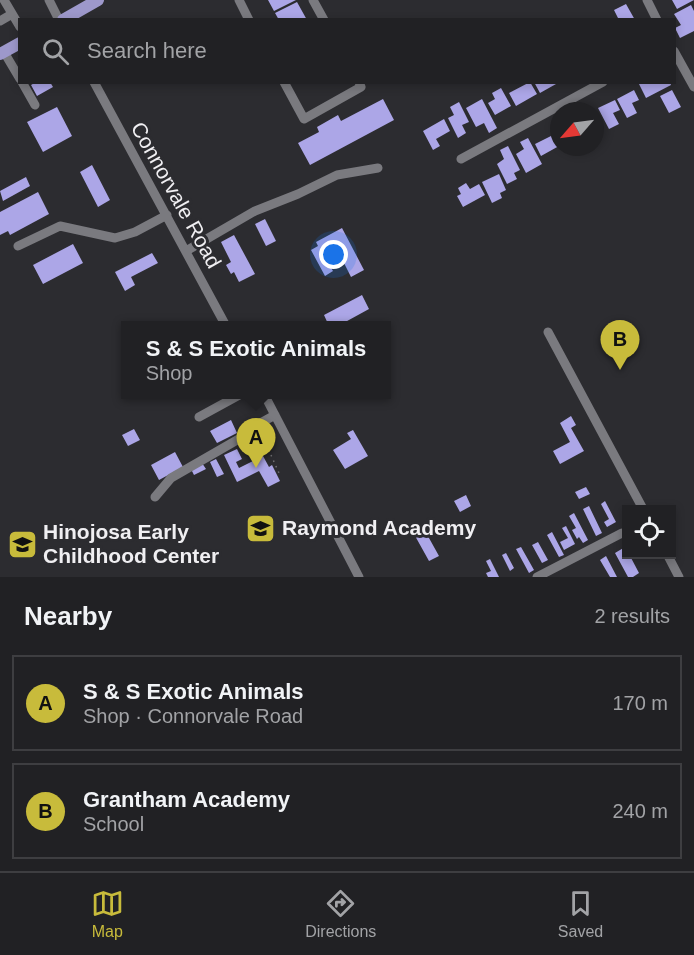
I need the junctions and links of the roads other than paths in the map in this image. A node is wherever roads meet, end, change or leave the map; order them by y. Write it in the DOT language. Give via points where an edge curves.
graph roads {
  1 [pos="4,0"];
  2 [pos="49,0"];
  3 [pos="98,0"];
  4 [pos="238,0"];
  5 [pos="313,0"];
  6 [pos="647,0"];
  7 [pos="12,14"];
  8 [pos="60,18"];
  9 [pos="65,18"];
  10 [pos="248,18"];
  11 [pos="323,18"];
  12 [pos="656,18"];
  13 [pos="0,21"];
  14 [pos="18,24"];
  15 [pos="18,44"];
  16 [pos="2,53"];
  17 [pos="676,53"];
  18 [pos="18,77"];
  19 [pos="23,84"];
  20 [pos="95,84"];
  21 [pos="285,84"];
  22 [pos="360,84"];
  23 [pos="599,84"];
  24 [pos="694,87"];
  25 [pos="35,105"];
  26 [pos="461,159"];
  27 [pos="378,168"];
  28 [pos="167,215"];
  29 [pos="18,246"];
  30 [pos="186,251"];
  31 [pos="223,321"];
  32 [pos="548,332"];
  33 [pos="232,399"];
  34 [pos="266,399"];
  35 [pos="275,416"];
  36 [pos="199,417"];
  37 [pos="257,425"];
  38 [pos="267,446"];
  39 [pos="154,497"];
  40 [pos="640,505"];
  41 [pos="622,533"];
  42 [pos="669,559"];
  43 [pos="359,577"];
  44 [pos="537,577"];
  45 [pos="679,577"];
  1 -- 7 [label="street"];
  2 -- 8 [label="street"];
  3 -- 9 [label="main road"];
  4 -- 10 [label="street"];
  5 -- 11 [label="street"];
  6 -- 12 [label="street"];
  7 -- 13 [label="street"];
  7 -- 14 [label="street"];
  15 -- 16 [label="main road"];
  16 -- 18 [label="street"];
  17 -- 24 [label="street"];
  19 -- 25 [label="street"];
  20 -- 28 [label="street, Connorvale Road"];
  21 -- 22 [label="street" via="304,119 361,87"];
  23 -- 26 [label="street"];
  27 -- 30 [label="street" via="337,175 255,211"];
  28 -- 29 [label="street" via="115,238 60,226"];
  28 -- 30 [label="street, Connorvale Road"];
  30 -- 31 [label="street, Connorvale Road"];
  32 -- 40 [label="street"];
  33 -- 36 [label="street"];
  34 -- 35 [label="street"];
  35 -- 37 [label="street"];
  35 -- 43 [label="street"];
  37 -- 38 [label="street"];
  37 -- 39 [label="street" via="171,478"];
  41 -- 44 [label="street"];
  42 -- 45 [label="street"];
}
